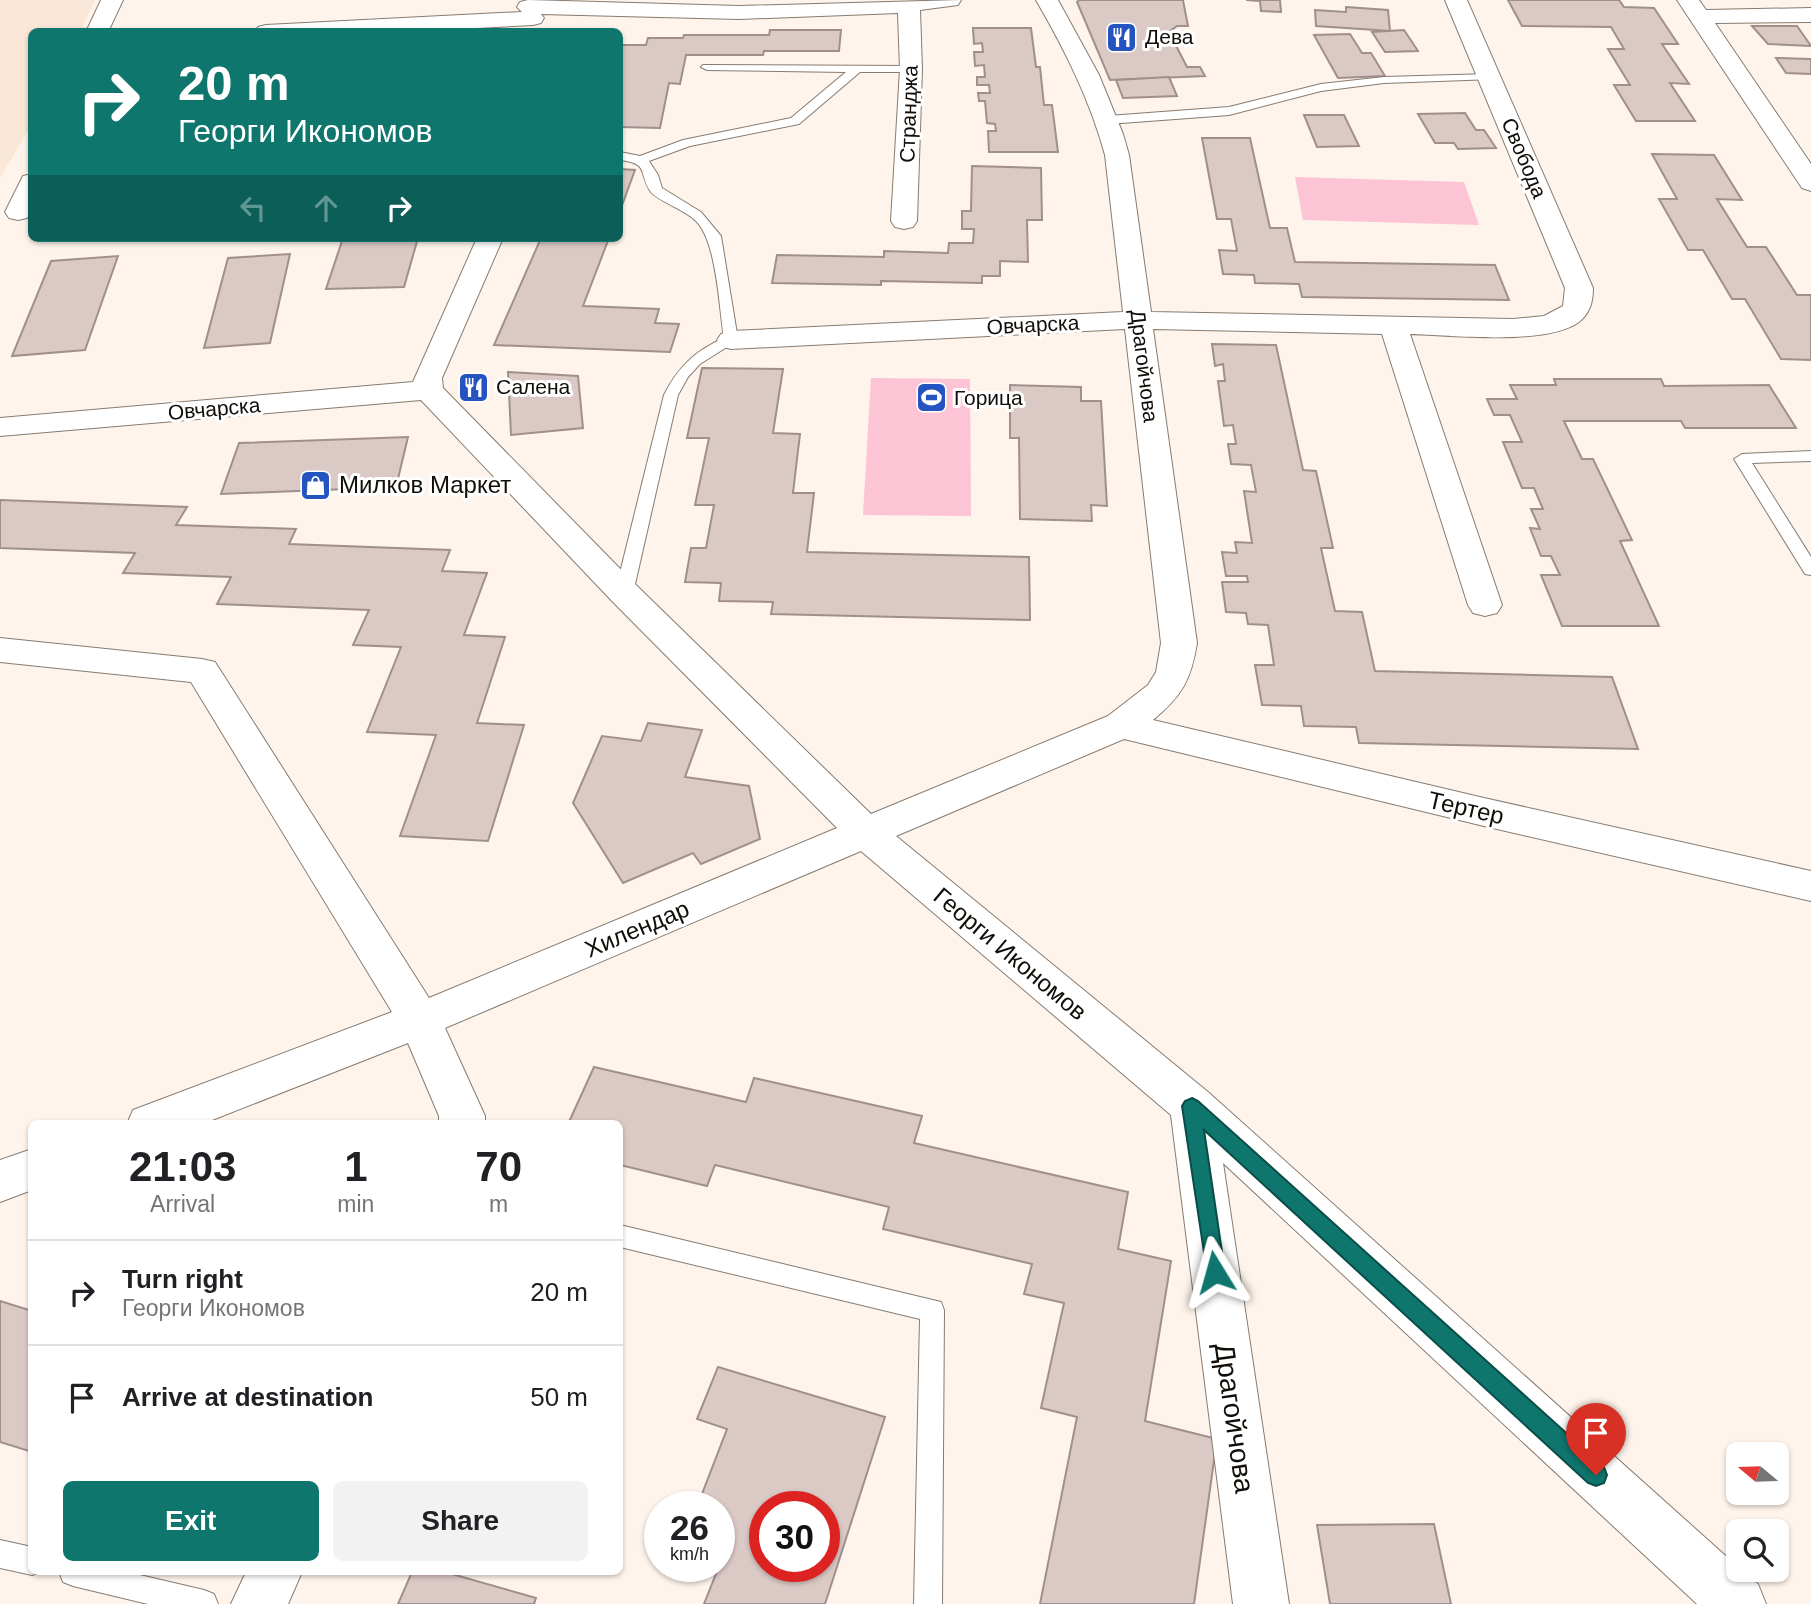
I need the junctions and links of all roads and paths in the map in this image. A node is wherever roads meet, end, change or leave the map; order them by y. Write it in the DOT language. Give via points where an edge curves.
graph roads {
  1 [pos="112,0"];
  2 [pos="950,0"];
  3 [pos="1047,0"];
  4 [pos="1456,0"];
  5 [pos="842,5"];
  6 [pos="909,6"];
  7 [pos="1693,8"];
  8 [pos="532,14"];
  9 [pos="1811,15"];
  10 [pos="99,28"];
  11 [pos="332,28"];
  12 [pos="707,67"];
  13 [pos="858,68"];
  14 [pos="911,69"];
  15 [pos="1490,77"];
  16 [pos="1108,120"];
  17 [pos="623,157"];
  18 [pos="641,160"];
  19 [pos="1811,182"];
  20 [pos="28,189"];
  21 [pos="17,212"];
  22 [pos="905,221"];
  23 [pos="488,242"];
  24 [pos="1570,315"];
  25 [pos="1138,320"];
  26 [pos="1393,325"];
  27 [pos="731,340"];
  28 [pos="428,390"];
  29 [pos="0,427"];
  30 [pos="1811,457"];
  31 [pos="1811,570"];
  32 [pos="624,593"];
  33 [pos="1485,605"];
  34 [pos="0,650"];
  35 [pos="1121,725"];
  36 [pos="867,834"];
  37 [pos="1811,886"];
  38 [pos="420,1020"];
  39 [pos="1192,1106"];
  40 [pos="159,1120"];
  41 [pos="462,1120"];
  42 [pos="28,1170"];
  43 [pos="0,1181"];
  44 [pos="623,1237"];
  45 [pos="0,1554"];
  46 [pos="28,1560"];
  47 [pos="85,1575"];
  48 [pos="274,1575"];
  49 [pos="204,1604"];
  50 [pos="259,1604"];
  51 [pos="928,1604"];
  52 [pos="1261,1604"];
  53 [pos="1738,1604"];
  1 -- 10 [label="street"];
  2 -- 6 [label="street"];
  3 -- 16 [label="street, Драгойчова"];
  4 -- 15 [label="street, Свобода"];
  5 -- 6 [label="street"];
  5 -- 8 [label="street"];
  6 -- 14 [label="street, Странджа"];
  7 -- 9 [label="street"];
  7 -- 19 [label="street"];
  8 -- 11 [label="street"];
  12 -- 13 [label="lane"];
  13 -- 14 [label="lane"];
  13 -- 18 [label="lane" via="795,121 687,143"];
  14 -- 22 [label="street, Странджа"];
  15 -- 16 [label="lane" via="1371,82 1321,88 1229,111"];
  15 -- 24 [label="street, Свобода" via="1579,288 1578,307"];
  16 -- 25 [label="street, Драгойчова" via="1117,155"];
  17 -- 18 [label="lane"];
  18 -- 27 [label="lane" via="652,171 656,190 692,210 715,236"];
  20 -- 21 [label="street"];
  23 -- 28 [label="street" via="427,378"];
  24 -- 26 [label="street, Овчарска" via="1537,327"];
  25 -- 26 [label="street, Овчарска"];
  25 -- 27 [label="street, Овчарска"];
  25 -- 35 [label="street, Драгойчова" via="1180,643 1174,672 1161,694"];
  26 -- 33 [label="street"];
  27 -- 32 [label="lane" via="702,353 680,375 671,395"];
  28 -- 29 [label="street, Овчарска"];
  28 -- 32 [label="street, Георги Икономов"];
  30 -- 31 [label="lane" via="1742,459"];
  32 -- 36 [label="street, Георги Икономов"];
  34 -- 38 [label="street" via="202,671"];
  35 -- 36 [label="street, Хилендар"];
  35 -- 37 [label="street, Тертер"];
  36 -- 38 [label="street, Хилендар"];
  36 -- 39 [label="street, Георги Икономов"];
  38 -- 40 [label="street, Хилендар"];
  38 -- 41 [label="street"];
  39 -- 52 [label="street, Драгойчова"];
  39 -- 53 [label="street, Георги Икономов"];
  42 -- 43 [label="street"];
  44 -- 51 [label="lane" via="932,1310"];
  45 -- 46 [label="lane"];
  47 -- 49 [label="lane"];
  48 -- 50 [label="street"];
}
